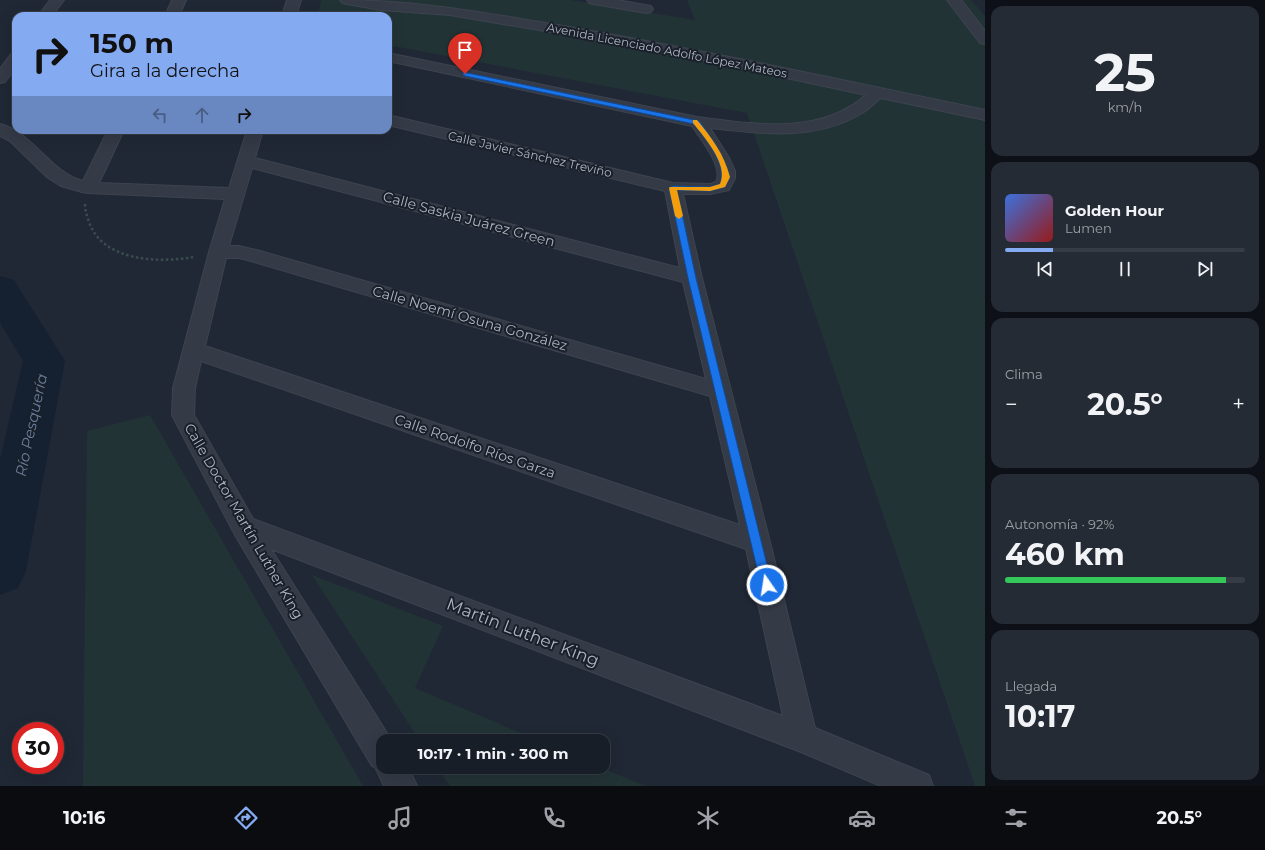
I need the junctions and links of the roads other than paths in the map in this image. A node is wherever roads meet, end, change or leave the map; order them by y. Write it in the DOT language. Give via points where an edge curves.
graph roads {
  1 [pos="57,0"];
  2 [pos="180,0"];
  3 [pos="294,0"];
  4 [pos="347,0"];
  5 [pos="954,0"];
  6 [pos="602,1"];
  7 [pos="646,9"];
  8 [pos="48,12"];
  9 [pos="174,12"];
  10 [pos="290,12"];
  11 [pos="985,40"];
  12 [pos="392,59"];
  13 [pos="12,62"];
  14 [pos="0,79"];
  15 [pos="877,92"];
  16 [pos="985,115"];
  17 [pos="392,121"];
  18 [pos="696,122"];
  19 [pos="0,129"];
  20 [pos="114,134"];
  21 [pos="254,134"];
  22 [pos="246,160"];
  23 [pos="88,188"];
  24 [pos="673,188"];
  25 [pos="236,194"];
  26 [pos="218,252"];
  27 [pos="692,278"];
  28 [pos="193,350"];
  29 [pos="720,391"];
  30 [pos="244,527"];
  31 [pos="757,542"];
  32 [pos="803,738"];
  33 [pos="376,744"];
  34 [pos="394,774"];
  35 [pos="402,786"];
  36 [pos="918,786"];
  1 -- 8 [label="street"];
  2 -- 9 [label="street"];
  3 -- 10 [label="street"];
  4 -- 15 [label="street, Avenida Licenciado Adolfo López Mateos" via="381,6 450,11 549,27 656,46"];
  5 -- 11 [label="street"];
  6 -- 7 [label="street"];
  12 -- 18 [label="street"];
  13 -- 14 [label="street"];
  15 -- 16 [label="street, Avenida Licenciado Adolfo López Mateos"];
  15 -- 18 [label="street" via="855,111 831,122 800,128 765,130"];
  17 -- 24 [label="street, Calle Javier Sánchez Treviño"];
  18 -- 24 [label="street, Calle Javier Sánchez Treviño" via="713,144 727,177 723,186 710,189"];
  19 -- 23 [label="street" via="16,138 54,174 67,182"];
  20 -- 23 [label="street"];
  21 -- 22 [label="street, Calle Doctor Martín Luther King"];
  22 -- 25 [label="street, Calle Doctor Martín Luther King"];
  22 -- 27 [label="street, Calle Saskia Juárez Green"];
  23 -- 25 [label="street"];
  24 -- 27 [label="street"];
  25 -- 26 [label="street, Calle Doctor Martín Luther King"];
  26 -- 28 [label="street, Calle Doctor Martín Luther King"];
  26 -- 29 [label="street, Calle Noemí Osuna González" via="253,255"];
  27 -- 29 [label="street"];
  28 -- 30 [label="street, Calle Doctor Martín Luther King" via="184,388 183,416"];
  28 -- 31 [label="street, Calle Rodolfo Ríos Garza"];
  29 -- 31 [label="street"];
  30 -- 32 [label="street, Martin Luther King"];
  30 -- 33 [label="street, Calle Doctor Martín Luther King"];
  31 -- 32 [label="street"];
  32 -- 36 [label="street, Martin Luther King"];
  34 -- 35 [label="street"];
}
